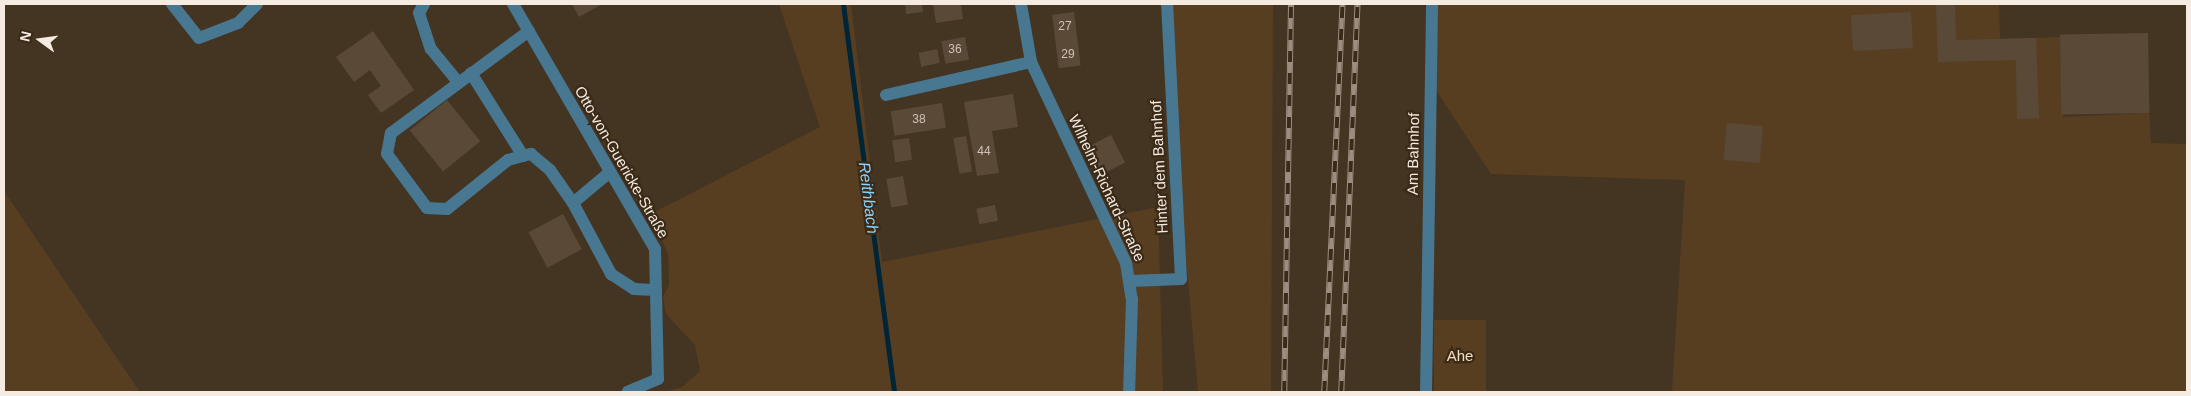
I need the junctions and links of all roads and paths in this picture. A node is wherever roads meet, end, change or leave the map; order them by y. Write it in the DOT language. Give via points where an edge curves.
graph roads {
  1 [pos="172,4"];
  2 [pos="258,4"];
  3 [pos="424,4"];
  4 [pos="513,4"];
  5 [pos="1021,4"];
  6 [pos="1167,4"];
  7 [pos="1432,4"];
  8 [pos="529,31"];
  9 [pos="1031,62"];
  10 [pos="470,73"];
  11 [pos="458,82"];
  12 [pos="886,95"];
  13 [pos="523,156"];
  14 [pos="610,172"];
  15 [pos="573,203"];
  16 [pos="1131,281"];
  17 [pos="654,290"];
  18 [pos="628,392"];
  19 [pos="1129,392"];
  20 [pos="1426,392"];
  1 -- 2 [label="street" via="199,38 238,23"];
  3 -- 11 [label="street" via="419,12 431,49"];
  4 -- 8 [label="street, Otto-von-Guericke-Straße"];
  5 -- 9 [label="street, Wilhelm-Richard-Straße"];
  6 -- 16 [label="street, Hinter dem Bahnhof" via="1181,279"];
  7 -- 20 [label="street, Am Bahnhof"];
  8 -- 10 [label="street"];
  8 -- 14 [label="street, Otto-von-Guericke-Straße"];
  9 -- 12 [label="street"];
  9 -- 16 [label="street, Wilhelm-Richard-Straße"];
  10 -- 11 [label="street"];
  10 -- 13 [label="street"];
  11 -- 13 [label="street" via="391,133 387,154 410,191 427,208 448,209 508,160"];
  13 -- 15 [label="street" via="531,154 550,170"];
  14 -- 15 [label="street"];
  14 -- 17 [label="street, Otto-von-Guericke-Straße" via="655,249"];
  15 -- 17 [label="street" via="611,274 634,289"];
  16 -- 19 [label="street, Wilhelm-Richard-Straße"];
  17 -- 18 [label="street, Otto-von-Guericke-Straße" via="658,379"];
}
